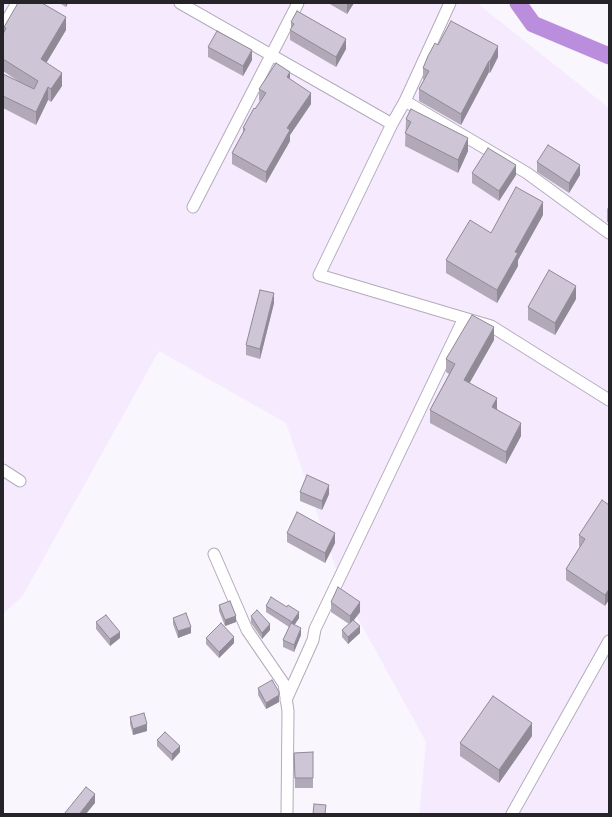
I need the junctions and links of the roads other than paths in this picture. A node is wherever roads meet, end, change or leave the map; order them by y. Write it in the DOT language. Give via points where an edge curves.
graph roads {
  1 [pos="17,3"];
  2 [pos="180,3"];
  3 [pos="298,3"];
  4 [pos="450,3"];
  5 [pos="3,27"];
  6 [pos="271,55"];
  7 [pos="405,101"];
  8 [pos="392,124"];
  9 [pos="193,207"];
  10 [pos="609,233"];
  11 [pos="464,318"];
  12 [pos="609,400"];
  13 [pos="3,470"];
  14 [pos="20,481"];
  15 [pos="214,554"];
  16 [pos="609,641"];
  17 [pos="286,700"];
  18 [pos="287,814"];
  19 [pos="512,814"];
  1 -- 5 [label="street"];
  2 -- 6 [label="street"];
  3 -- 6 [label="street"];
  4 -- 7 [label="street"];
  6 -- 8 [label="street"];
  6 -- 9 [label="street"];
  7 -- 8 [label="street"];
  7 -- 10 [label="street" via="527,173"];
  8 -- 11 [label="street" via="320,275"];
  11 -- 12 [label="street" via="492,326"];
  11 -- 17 [label="street" via="315,629"];
  13 -- 14 [label="street"];
  15 -- 17 [label="street" via="247,630 284,684"];
  16 -- 19 [label="street"];
  17 -- 18 [label="street"];
}
